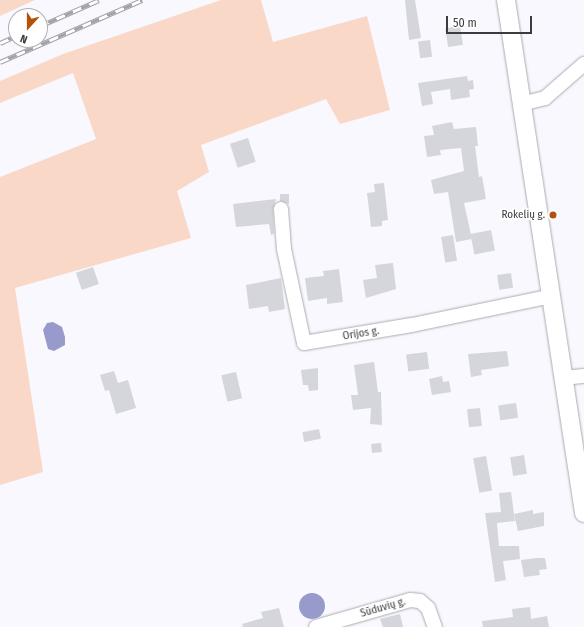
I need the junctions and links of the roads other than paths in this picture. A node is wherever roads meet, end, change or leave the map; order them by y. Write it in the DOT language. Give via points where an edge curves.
graph roads {
  1 [pos="506,0"];
  2 [pos="584,64"];
  3 [pos="521,104"];
  4 [pos="280,209"];
  5 [pos="552,296"];
  6 [pos="584,376"];
  7 [pos="564,378"];
  8 [pos="584,513"];
  9 [pos="316,627"];
  10 [pos="435,627"];
  1 -- 3 [label="main road"];
  2 -- 3 [label="street" via="545,98"];
  3 -- 5 [label="main road"];
  4 -- 5 [label="street, Orijos g." via="284,250 304,343 412,325"];
  5 -- 7 [label="main road"];
  6 -- 7 [label="street"];
  7 -- 8 [label="main road"];
  9 -- 10 [label="street, Sūduvių g." via="410,600 420,601 428,608"];
}
